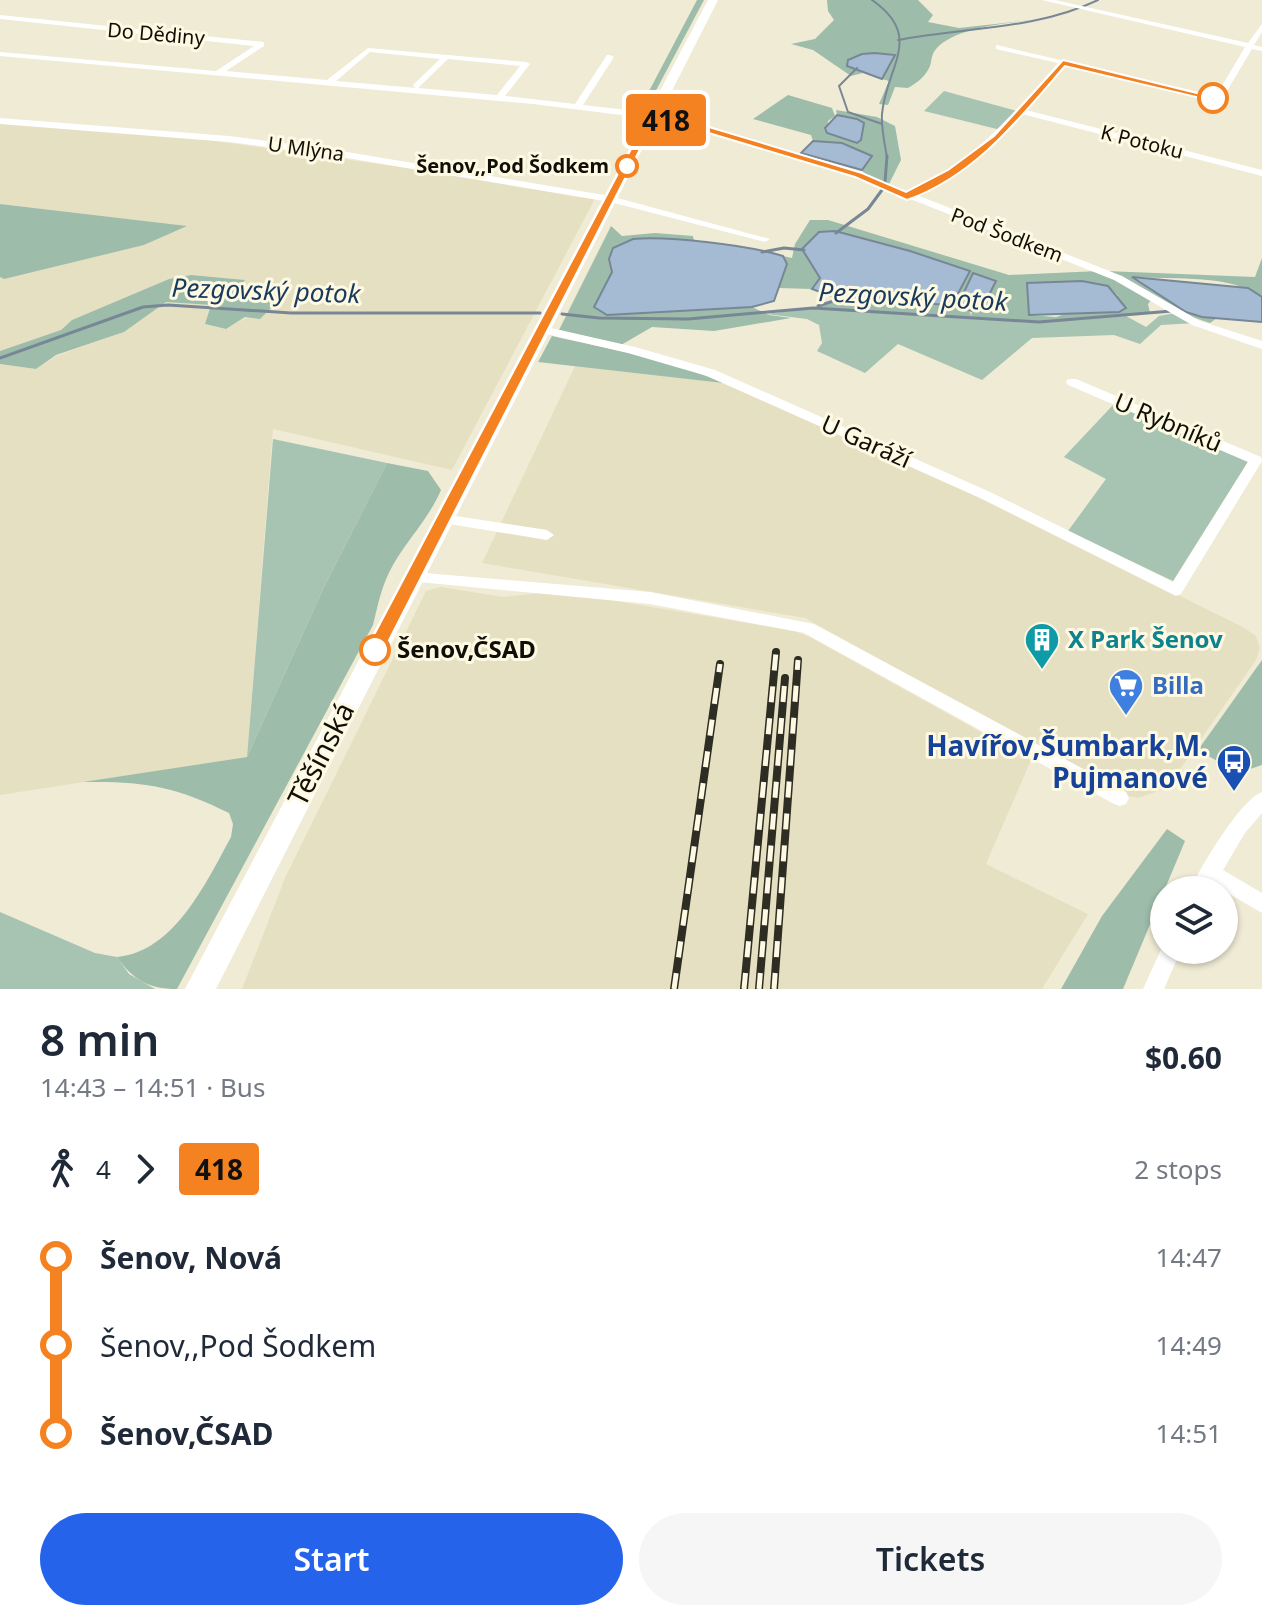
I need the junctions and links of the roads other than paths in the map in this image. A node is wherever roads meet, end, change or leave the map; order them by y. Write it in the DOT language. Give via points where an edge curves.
graph roads {
  1 [pos="713,0"];
  2 [pos="1046,0"];
  3 [pos="0,17"];
  4 [pos="1262,26"];
  5 [pos="1247,46"];
  6 [pos="999,47"];
  7 [pos="1262,49"];
  8 [pos="0,54"];
  9 [pos="446,57"];
  10 [pos="610,57"];
  11 [pos="1063,62"];
  12 [pos="218,73"];
  13 [pos="329,83"];
  14 [pos="417,86"];
  15 [pos="499,98"];
  16 [pos="578,106"];
  17 [pos="1021,111"];
  18 [pos="652,117"];
  19 [pos="0,121"];
  20 [pos="1262,173"];
  21 [pos="907,196"];
  22 [pos="610,199"];
  23 [pos="765,239"];
  24 [pos="542,330"];
  25 [pos="1262,345"];
  26 [pos="1072,382"];
  27 [pos="442,519"];
  28 [pos="547,535"];
  29 [pos="413,577"];
  30 [pos="1176,590"];
  31 [pos="1120,798"];
  32 [pos="1262,800"];
  33 [pos="1208,876"];
  34 [pos="1238,894"];
  35 [pos="1262,904"];
  36 [pos="1165,964"];
  37 [pos="200,989"];
  38 [pos="1153,989"];
  1 -- 18 [label="main road, Těšínská"];
  2 -- 5 [label="street"];
  3 -- 12 [label="street, Do Dědiny" via="261,44"];
  4 -- 5 [label="street"];
  5 -- 7 [label="street"];
  5 -- 11 [label="street" via="1218,99"];
  6 -- 11 [label="street"];
  8 -- 12 [label="street, Do Dědiny"];
  9 -- 13 [label="street" via="368,50"];
  9 -- 14 [label="street"];
  9 -- 15 [label="street" via="526,64"];
  10 -- 16 [label="street"];
  11 -- 17 [label="street"];
  12 -- 13 [label="street, Do Dědiny"];
  13 -- 15 [label="street, Do Dědiny"];
  15 -- 16 [label="street, Do Dědiny"];
  16 -- 18 [label="street, Do Dědiny"];
  17 -- 20 [label="street, K Potoku"];
  17 -- 21 [label="street" via="989,145"];
  18 -- 21 [label="street, Pod Šodkem" via="858,175"];
  18 -- 22 [label="main road, Těšínská"];
  19 -- 22 [label="street, U Mlýna" via="229,139"];
  21 -- 25 [label="street, Pod Šodkem" via="1118,278 1196,323"];
  22 -- 23 [label="street"];
  22 -- 24 [label="main road, Těšínská"];
  24 -- 27 [label="main road, Těšínská"];
  24 -- 30 [label="street, U Garáží" via="711,373 985,495"];
  26 -- 30 [label="street, U Rybníků" via="1256,460"];
  27 -- 28 [label="street"];
  27 -- 29 [label="main road, Těšínská"];
  29 -- 31 [label="street" via="650,598 808,628"];
  29 -- 37 [label="main road, Těšínská"];
  32 -- 33 [label="street"];
  34 -- 35 [label="street"];
  36 -- 38 [label="street"];
}
